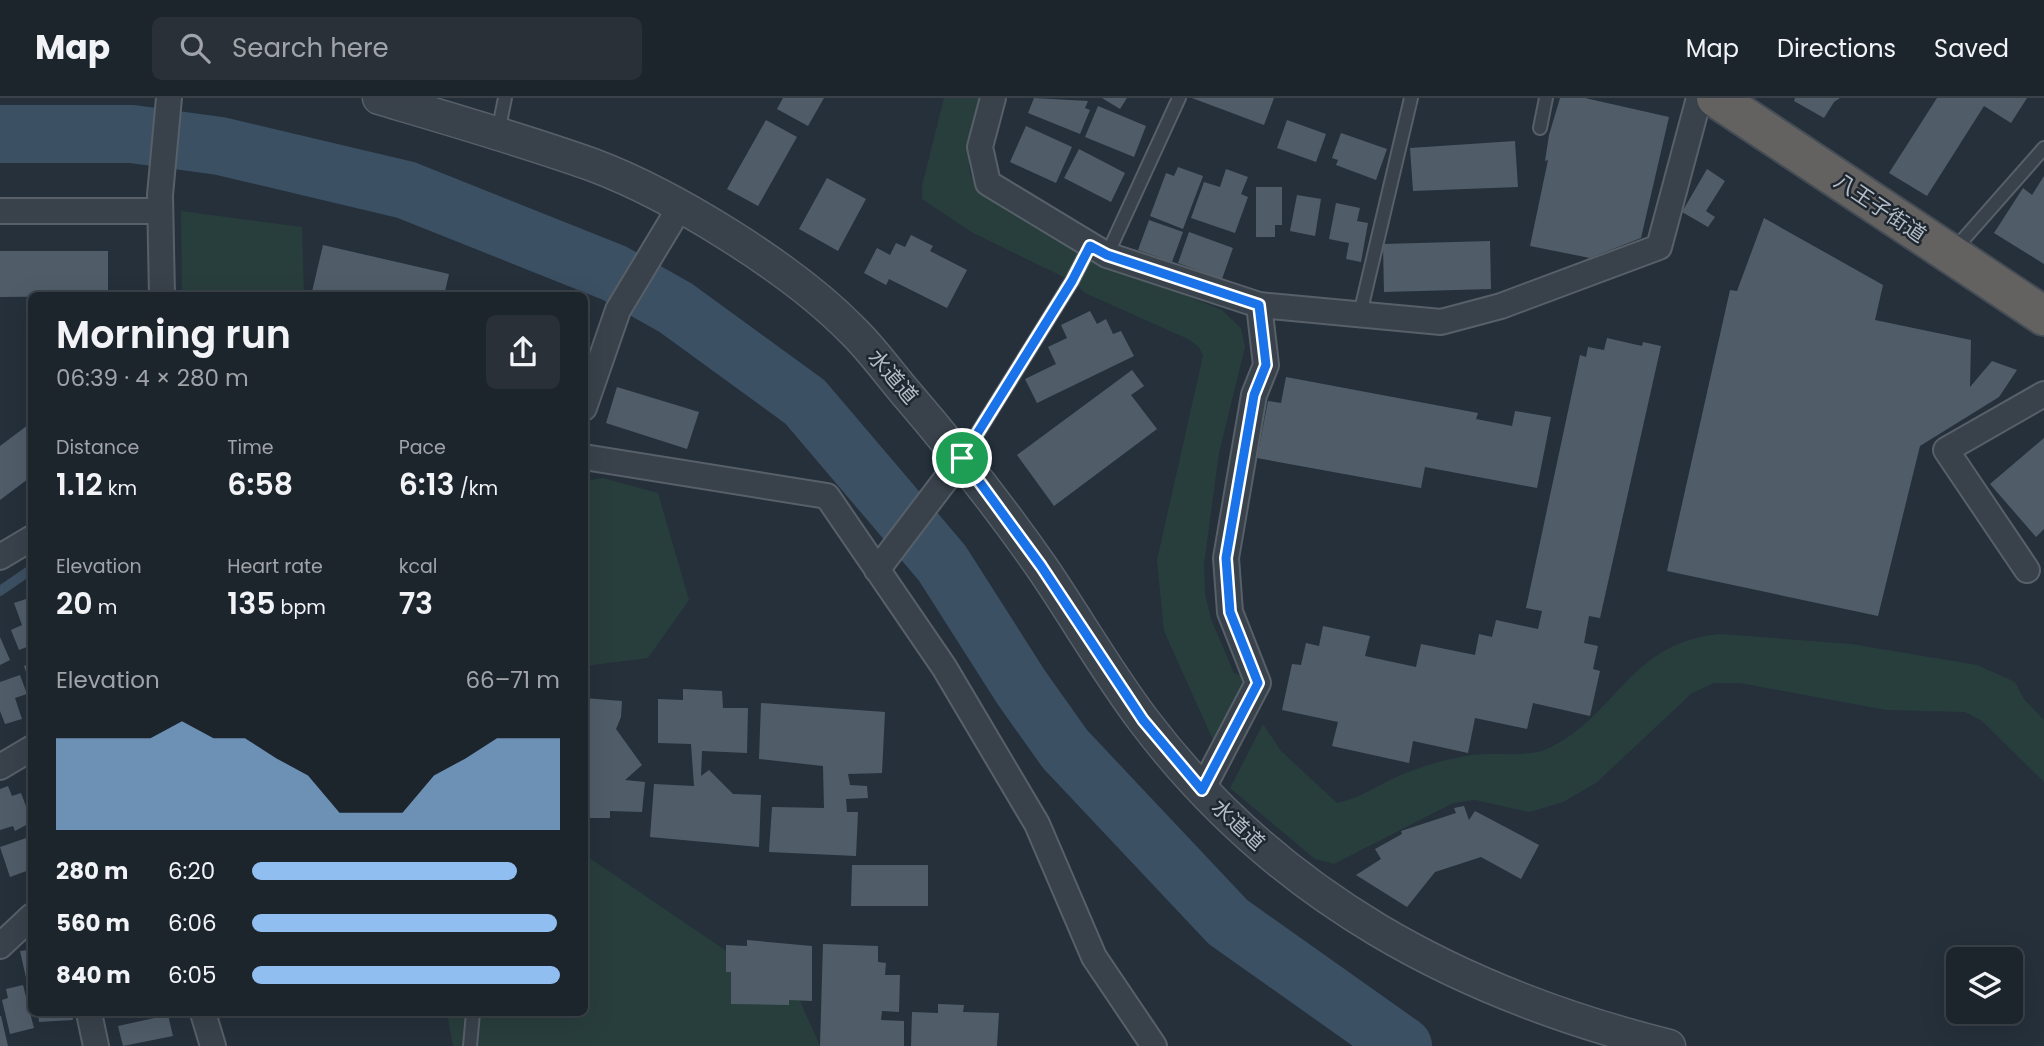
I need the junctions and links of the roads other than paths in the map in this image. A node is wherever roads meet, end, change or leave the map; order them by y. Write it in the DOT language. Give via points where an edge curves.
graph roads {
  1 [pos="379,98"];
  2 [pos="505,98"];
  3 [pos="993,98"];
  4 [pos="1179,98"];
  5 [pos="1411,98"];
  6 [pos="1546,98"];
  7 [pos="1699,98"];
  8 [pos="1716,98"];
  9 [pos="169,101"];
  10 [pos="1540,128"];
  11 [pos="497,135"];
  12 [pos="2044,148"];
  13 [pos="680,207"];
  14 [pos="0,211"];
  15 [pos="159,211"];
  16 [pos="1094,252"];
  17 [pos="1950,255"];
  18 [pos="162,292"];
  19 [pos="1259,305"];
  20 [pos="1360,314"];
  21 [pos="2044,316"];
  22 [pos="2044,394"];
  23 [pos="588,396"];
  24 [pos="588,458"];
  25 [pos="955,469"];
  26 [pos="28,540"];
  27 [pos="0,557"];
  28 [pos="877,570"];
  29 [pos="2027,570"];
  30 [pos="28,750"];
  31 [pos="0,767"];
  32 [pos="1202,790"];
  33 [pos="28,920"];
  34 [pos="0,946"];
  35 [pos="90,1016"];
  36 [pos="204,1016"];
  37 [pos="473,1016"];
  38 [pos="96,1046"];
  39 [pos="213,1046"];
  40 [pos="470,1046"];
  41 [pos="1154,1046"];
  42 [pos="1669,1046"];
  1 -- 11 [label="street, 水道道"];
  2 -- 11 [label="lane"];
  3 -- 16 [label="street" via="980,147 988,183"];
  4 -- 16 [label="lane"];
  5 -- 20 [label="lane"];
  6 -- 10 [label="lane"];
  7 -- 20 [label="street" via="1659,247 1500,306 1441,322"];
  8 -- 17 [label="highway, 八王子街道"];
  9 -- 15 [label="street"];
  11 -- 13 [label="street, 水道道" via="595,166"];
  12 -- 17 [label="lane"];
  13 -- 23 [label="street" via="618,310"];
  13 -- 25 [label="street, 水道道" via="784,273 851,328"];
  14 -- 15 [label="street"];
  15 -- 18 [label="street"];
  16 -- 19 [label="street"];
  16 -- 25 [label="lane"];
  17 -- 21 [label="highway, 八王子街道"];
  19 -- 20 [label="street"];
  19 -- 32 [label="street" via="1266,365 1254,395 1226,558 1230,612 1258,683"];
  22 -- 29 [label="street" via="1946,450"];
  24 -- 28 [label="street" via="827,496"];
  25 -- 28 [label="street"];
  25 -- 32 [label="street, 水道道" via="1041,566 1143,720"];
  26 -- 27 [label="street"];
  28 -- 41 [label="street" via="944,667 1037,824 1094,957"];
  30 -- 31 [label="street"];
  32 -- 42 [label="street, 水道道" via="1309,887 1361,922 1457,974 1598,1028"];
  33 -- 34 [label="street"];
  35 -- 38 [label="street"];
  36 -- 39 [label="street"];
  37 -- 40 [label="lane"];
}
